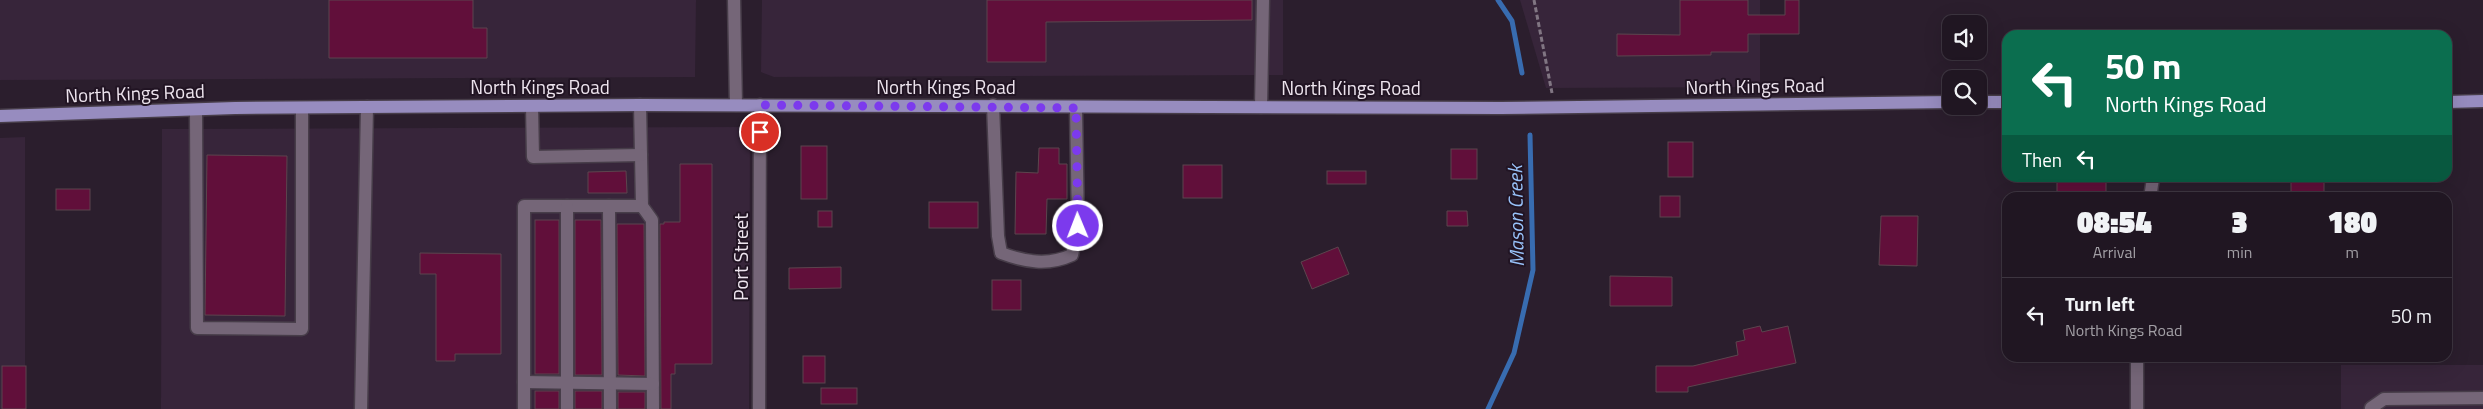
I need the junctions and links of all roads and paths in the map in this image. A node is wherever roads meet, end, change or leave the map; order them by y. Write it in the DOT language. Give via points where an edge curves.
graph roads {
  1 [pos="734,0"];
  2 [pos="1262,0"];
  3 [pos="1534,0"];
  4 [pos="2483,101"];
  5 [pos="1942,102"];
  6 [pos="1987,102"];
  7 [pos="2002,102"];
  8 [pos="2452,102"];
  9 [pos="640,105"];
  10 [pos="736,105"];
  11 [pos="760,105"];
  12 [pos="993,105"];
  13 [pos="532,106"];
  14 [pos="368,107"];
  15 [pos="1261,107"];
  16 [pos="1556,107"];
  17 [pos="302,108"];
  18 [pos="1078,108"];
  19 [pos="196,110"];
  20 [pos="0,116"];
  21 [pos="641,155"];
  22 [pos="567,206"];
  23 [pos="609,206"];
  24 [pos="642,206"];
  25 [pos="2137,362"];
  26 [pos="524,382"];
  27 [pos="567,382"];
  28 [pos="610,382"];
  29 [pos="653,384"];
  30 [pos="2483,398"];
  31 [pos="2371,408"];
  32 [pos="361,409"];
  33 [pos="524,409"];
  34 [pos="567,409"];
  35 [pos="610,409"];
  36 [pos="653,409"];
  37 [pos="758,409"];
  38 [pos="2136,409"];
  1 -- 10 [label="street"];
  2 -- 15 [label="street"];
  3 -- 16 [label="path"];
  4 -- 8 [label="main road"];
  5 -- 16 [label="main road, North Kings Road"];
  6 -- 7 [label="main road"];
  9 -- 10 [label="main road, North Kings Road"];
  9 -- 13 [label="main road, North Kings Road"];
  9 -- 21 [label="street"];
  10 -- 11 [label="main road, North Kings Road"];
  11 -- 12 [label="main road, North Kings Road"];
  11 -- 37 [label="street, Port Street"];
  12 -- 18 [label="main road, North Kings Road"];
  12 -- 18 [label="street" via="1001,253 1017,259 1055,263 1072,255 1078,226"];
  13 -- 14 [label="main road, North Kings Road"];
  13 -- 21 [label="street" via="533,157"];
  14 -- 17 [label="main road, North Kings Road"];
  14 -- 32 [label="street"];
  15 -- 16 [label="main road, North Kings Road"];
  15 -- 18 [label="main road, North Kings Road"];
  17 -- 19 [label="main road, North Kings Road"];
  17 -- 19 [label="street" via="302,329 197,328"];
  19 -- 20 [label="main road, North Kings Road"];
  21 -- 24 [label="street"];
  22 -- 23 [label="street"];
  22 -- 26 [label="street" via="524,206"];
  22 -- 27 [label="street"];
  23 -- 24 [label="street"];
  23 -- 28 [label="street"];
  24 -- 29 [label="street" via="652,220"];
  25 -- 38 [label="street"];
  26 -- 27 [label="street"];
  26 -- 33 [label="street"];
  27 -- 28 [label="street"];
  27 -- 34 [label="street"];
  28 -- 29 [label="street"];
  28 -- 35 [label="street"];
  29 -- 36 [label="street"];
  30 -- 31 [label="street" via="2384,399"];
}
